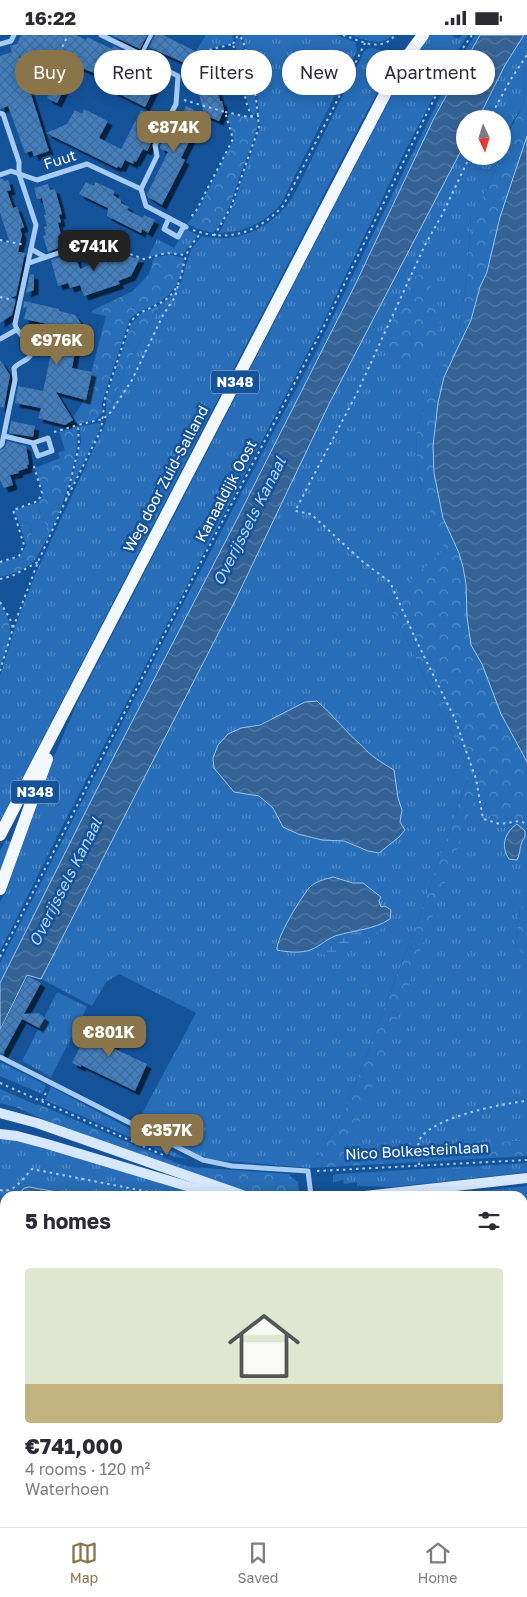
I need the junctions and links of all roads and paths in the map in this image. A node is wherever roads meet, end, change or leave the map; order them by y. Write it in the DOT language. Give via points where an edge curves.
graph roads {
  1 [pos="14,35"];
  2 [pos="68,35"];
  3 [pos="100,35"];
  4 [pos="151,35"];
  5 [pos="239,35"];
  6 [pos="343,35"];
  7 [pos="395,35"];
  8 [pos="417,35"];
  9 [pos="423,35"];
  10 [pos="472,35"];
  11 [pos="365,43"];
  12 [pos="0,44"];
  13 [pos="233,45"];
  14 [pos="61,50"];
  15 [pos="132,50"];
  16 [pos="144,50"];
  17 [pos="409,50"];
  18 [pos="412,50"];
  19 [pos="527,55"];
  20 [pos="171,72"];
  21 [pos="178,76"];
  22 [pos="384,95"];
  23 [pos="176,99"];
  24 [pos="495,110"];
  25 [pos="225,112"];
  26 [pos="0,113"];
  27 [pos="252,117"];
  28 [pos="259,117"];
  29 [pos="466,165"];
  30 [pos="19,174"];
  31 [pos="0,175"];
  32 [pos="141,189"];
  33 [pos="169,218"];
  34 [pos="185,226"];
  35 [pos="201,233"];
  36 [pos="93,235"];
  37 [pos="214,235"];
  38 [pos="0,240"];
  39 [pos="32,248"];
  40 [pos="186,255"];
  41 [pos="45,257"];
  42 [pos="28,263"];
  43 [pos="180,280"];
  44 [pos="0,297"];
  45 [pos="20,301"];
  46 [pos="16,330"];
  47 [pos="0,339"];
  48 [pos="103,419"];
  49 [pos="78,425"];
  50 [pos="4,436"];
  51 [pos="48,438"];
  52 [pos="33,443"];
  53 [pos="0,446"];
  54 [pos="38,456"];
  55 [pos="65,502"];
  56 [pos="0,562"];
  57 [pos="38,562"];
  58 [pos="0,579"];
  59 [pos="0,602"];
  60 [pos="13,628"];
  61 [pos="0,671"];
  62 [pos="72,696"];
  63 [pos="527,824"];
  64 [pos="0,835"];
  65 [pos="0,889"];
  66 [pos="0,957"];
  67 [pos="0,1057"];
  68 [pos="0,1083"];
  69 [pos="48,1087"];
  70 [pos="42,1101"];
  71 [pos="527,1101"];
  72 [pos="0,1113"];
  73 [pos="0,1134"];
  74 [pos="168,1157"];
  75 [pos="527,1160"];
  76 [pos="419,1165"];
  77 [pos="308,1171"];
  78 [pos="527,1178"];
  79 [pos="4,1191"];
  80 [pos="144,1191"];
  81 [pos="203,1191"];
  82 [pos="231,1191"];
  83 [pos="310,1191"];
  84 [pos="410,1191"];
  1 -- 12 [label="street" via="10,41"];
  2 -- 14 [label="path"];
  3 -- 15 [label="street"];
  4 -- 16 [label="lane"];
  5 -- 13 [label="path"];
  5 -- 28 [label="path" via="244,44"];
  6 -- 11 [label="path"];
  7 -- 11 [label="path" via="381,45"];
  8 -- 17 [label="main road, N348"];
  9 -- 18 [label="main road, Weg door Zuid-Salland / N348"];
  10 -- 66 [label="path, Kanaaldijk Oost" via="454,61 428,111 272,429"];
  11 -- 37 [label="path" via="283,206 256,228 240,234"];
  13 -- 21 [label="path" via="204,51 201,61 188,62"];
  13 -- 27 [label="path"];
  19 -- 24 [label="path"];
  20 -- 21 [label="street"];
  21 -- 23 [label="street"];
  22 -- 62 [label="main road, Weg door Zuid-Salland / N348"];
  23 -- 25 [label="path"];
  23 -- 32 [label="street" via="155,145 157,156"];
  25 -- 27 [label="path"];
  25 -- 34 [label="path" via="233,139"];
  26 -- 30 [label="street" via="13,144"];
  27 -- 28 [label="path"];
  28 -- 37 [label="path" via="257,137 231,207"];
  29 -- 63 [label="path" via="357,393 295,511 311,514 362,561 390,581 455,719 476,779 483,819 500,824 520,821"];
  30 -- 31 [label="street, Fuut" via="11,171"];
  30 -- 32 [label="street, Fuut" via="38,180 87,164"];
  30 -- 39 [label="street" via="36,225"];
  32 -- 33 [label="street" via="146,206"];
  33 -- 34 [label="street"];
  33 -- 34 [label="street" via="164,229 178,237"];
  34 -- 35 [label="path"];
  35 -- 37 [label="path"];
  35 -- 40 [label="path"];
  36 -- 40 [label="path" via="144,259 166,253"];
  36 -- 41 [label="street" via="86,250 70,249"];
  38 -- 39 [label="path"];
  39 -- 41 [label="street"];
  39 -- 42 [label="street"];
  40 -- 43 [label="path"];
  41 -- 42 [label="street"];
  42 -- 45 [label="street"];
  43 -- 48 [label="path" via="175,297 132,380 111,413"];
  43 -- 48 [label="path" via="168,298 137,314 130,323 105,398"];
  44 -- 45 [label="path"];
  45 -- 46 [label="street"];
  46 -- 47 [label="street"];
  46 -- 50 [label="street" via="28,342 32,354 14,368 15,380"];
  48 -- 49 [label="path"];
  48 -- 55 [label="path" via="81,474"];
  49 -- 51 [label="path" via="49,434"];
  49 -- 55 [label="path" via="79,446"];
  50 -- 52 [label="street"];
  50 -- 53 [label="street"];
  51 -- 52 [label="street"];
  51 -- 54 [label="street" via="52,451"];
  52 -- 54 [label="street"];
  54 -- 56 [label="path" via="38,465 34,467 42,493 38,501 13,509 24,545 19,556"];
  55 -- 57 [label="path"];
  57 -- 58 [label="path"];
  57 -- 60 [label="path"];
  59 -- 60 [label="path"];
  60 -- 61 [label="path"];
  62 -- 64 [label="main road, Weg door Zuid-Salland / N348"];
  62 -- 65 [label="main road, N348"];
  67 -- 77 [label="street" via="203,1161"];
  68 -- 70 [label="path"];
  69 -- 70 [label="path"];
  70 -- 74 [label="path"];
  71 -- 76 [label="path" via="473,1111 435,1127 419,1141"];
  72 -- 82 [label="street"];
  73 -- 81 [label="street" via="47,1144"];
  75 -- 76 [label="path, Nico Bolkesteinlaan"];
  76 -- 77 [label="path, Nico Bolkesteinlaan"];
  77 -- 83 [label="street"];
  78 -- 84 [label="street"];
  79 -- 80 [label="path" via="17,1186 32,1169"];
}
